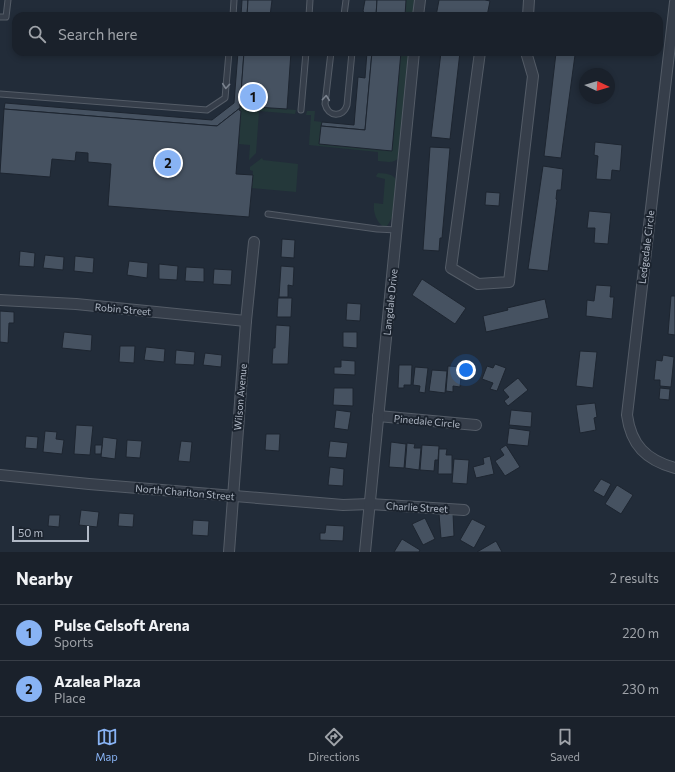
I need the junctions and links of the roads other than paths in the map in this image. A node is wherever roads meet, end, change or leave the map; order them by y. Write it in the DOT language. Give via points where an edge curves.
graph roads {
  1 [pos="8,0"];
  2 [pos="234,0"];
  3 [pos="310,0"];
  4 [pos="346,0"];
  5 [pos="420,0"];
  6 [pos="530,0"];
  7 [pos="675,2"];
  8 [pos="233,12"];
  9 [pos="309,12"];
  10 [pos="345,12"];
  11 [pos="418,12"];
  12 [pos="528,12"];
  13 [pos="0,17"];
  14 [pos="230,56"];
  15 [pos="306,56"];
  16 [pos="331,56"];
  17 [pos="352,56"];
  18 [pos="414,56"];
  19 [pos="479,56"];
  20 [pos="525,56"];
  21 [pos="0,94"];
  22 [pos="301,110"];
  23 [pos="268,214"];
  24 [pos="397,230"];
  25 [pos="254,242"];
  26 [pos="0,300"];
  27 [pos="246,321"];
  28 [pos="378,416"];
  29 [pos="476,425"];
  30 [pos="675,468"];
  31 [pos="0,475"];
  32 [pos="233,496"];
  33 [pos="370,504"];
  34 [pos="464,510"];
  35 [pos="229,552"];
  36 [pos="365,552"];
  1 -- 13 [label="lane" via="6,18"];
  2 -- 8 [label="lane"];
  3 -- 9 [label="lane"];
  4 -- 10 [label="lane"];
  5 -- 11 [label="street"];
  6 -- 12 [label="street"];
  7 -- 30 [label="street, Ledgedale Circle" via="627,415 632,436 644,453 658,462"];
  14 -- 21 [label="lane, one-way" via="225,98 207,110"];
  15 -- 22 [label="lane"];
  17 -- 16 [label="lane, one-way" via="347,105 344,112 338,115 330,113 325,104"];
  18 -- 24 [label="street, Langdale Drive"];
  19 -- 20 [label="street" via="451,268 478,284 509,282 533,76"];
  23 -- 24 [label="lane"];
  24 -- 28 [label="street, Langdale Drive"];
  25 -- 27 [label="street, Wilson Avenue"];
  26 -- 27 [label="street, Robin Street" via="76,304"];
  27 -- 32 [label="street, Wilson Avenue"];
  28 -- 29 [label="street, Pinedale Circle"];
  28 -- 33 [label="street, Langdale Drive"];
  31 -- 32 [label="street, North Charlton Street"];
  32 -- 33 [label="street, North Charlton Street" via="343,505"];
  32 -- 35 [label="street, Wilson Avenue"];
  33 -- 34 [label="street, Charlie Street"];
  33 -- 36 [label="street, Langdale Drive"];
}
